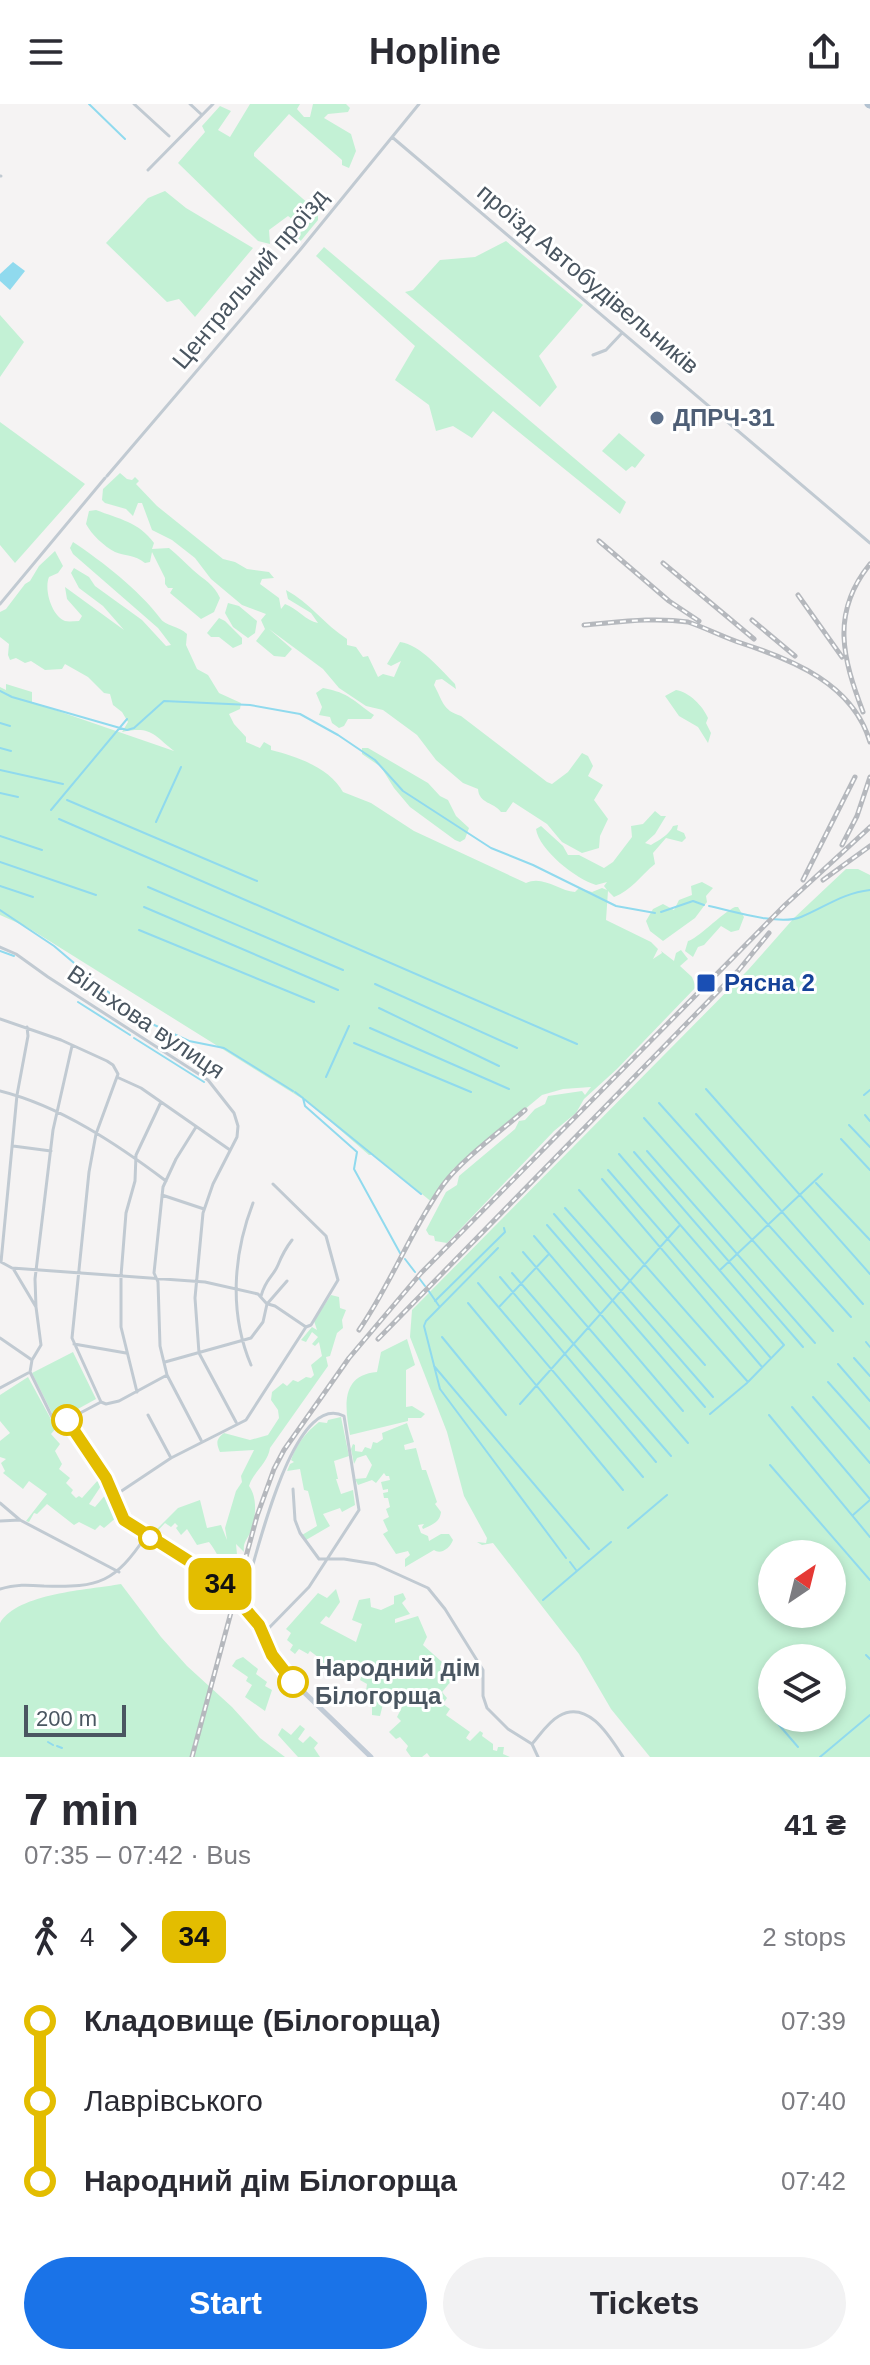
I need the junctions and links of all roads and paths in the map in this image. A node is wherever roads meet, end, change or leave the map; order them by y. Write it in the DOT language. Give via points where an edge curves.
graph roads {
  1 [pos="134,104"];
  2 [pos="190,104"];
  3 [pos="213,104"];
  4 [pos="419,104"];
  5 [pos="202,115"];
  6 [pos="169,136"];
  7 [pos="392,137"];
  8 [pos="148,170"];
  9 [pos="622,333"];
  10 [pos="593,355"];
  11 [pos="870,543"];
  12 [pos="0,604"];
  13 [pos="0,947"];
  14 [pos="0,1019"];
  15 [pos="27,1027"];
  16 [pos="72,1046"];
  17 [pos="118,1078"];
  18 [pos="0,1091"];
  19 [pos="17,1095"];
  20 [pos="161,1102"];
  21 [pos="56,1112"];
  22 [pos="196,1127"];
  23 [pos="96,1134"];
  24 [pos="13,1146"];
  25 [pos="230,1150"];
  26 [pos="51,1151"];
  27 [pos="136,1159"];
  28 [pos="166,1181"];
  29 [pos="273,1184"];
  30 [pos="162,1195"];
  31 [pos="253,1203"];
  32 [pos="204,1209"];
  33 [pos="292,1240"];
  34 [pos="1,1262"];
  35 [pos="12,1268"];
  36 [pos="36,1271"];
  37 [pos="79,1273"];
  38 [pos="121,1276"];
  39 [pos="156,1279"];
  40 [pos="195,1281"];
  41 [pos="287,1281"];
  42 [pos="236,1288"];
  43 [pos="261,1296"];
  44 [pos="267,1304"];
  45 [pos="36,1307"];
  46 [pos="306,1327"];
  47 [pos="0,1338"];
  48 [pos="241,1340"];
  49 [pos="73,1344"];
  50 [pos="126,1353"];
  51 [pos="199,1353"];
  52 [pos="32,1360"];
  53 [pos="164,1362"];
  54 [pos="251,1365"];
  55 [pos="30,1372"];
  56 [pos="167,1375"];
  57 [pos="0,1388"];
  58 [pos="137,1392"];
  59 [pos="101,1402"];
  60 [pos="148,1415"];
  61 [pos="67,1420"];
  62 [pos="236,1422"];
  63 [pos="201,1440"];
  64 [pos="171,1458"];
  65 [pos="293,1489"];
  66 [pos="114,1496"];
  67 [pos="0,1503"];
  68 [pos="20,1520"];
  69 [pos="0,1521"];
  70 [pos="146,1536"];
  71 [pos="325,1560"];
  72 [pos="119,1572"];
  73 [pos="0,1589"];
  74 [pos="241,1605"];
  75 [pos="264,1633"];
  76 [pos="532,1744"];
  77 [pos="622,1756"];
  78 [pos="371,1757"];
  79 [pos="538,1757"];
  1 -- 6 [label="street"];
  2 -- 5 [label="street"];
  3 -- 5 [label="street"];
  4 -- 7 [label="street, Центральний проїзд"];
  5 -- 8 [label="street"];
  7 -- 9 [label="street, проїзд Автобудівельників"];
  7 -- 12 [label="street, Центральний проїзд"];
  9 -- 10 [label="street"];
  9 -- 11 [label="street, проїзд Автобудівельників"];
  13 -- 25 [label="street, Вільхова вулиця" via="216,1087 238,1126"];
  14 -- 15 [label="street"];
  15 -- 16 [label="street"];
  15 -- 19 [label="street"];
  16 -- 17 [label="street" via="113,1065"];
  16 -- 21 [label="street"];
  17 -- 20 [label="street"];
  17 -- 23 [label="street"];
  18 -- 19 [label="street"];
  19 -- 21 [label="street"];
  19 -- 24 [label="street"];
  20 -- 22 [label="street"];
  20 -- 27 [label="street"];
  21 -- 23 [label="street"];
  21 -- 26 [label="street"];
  22 -- 25 [label="street"];
  22 -- 28 [label="street"];
  23 -- 27 [label="street"];
  23 -- 37 [label="street"];
  24 -- 26 [label="street"];
  24 -- 34 [label="street"];
  25 -- 32 [label="street"];
  26 -- 36 [label="street"];
  27 -- 28 [label="street"];
  27 -- 38 [label="street"];
  28 -- 30 [label="street"];
  29 -- 46 [label="street" via="326,1236 338,1280"];
  30 -- 32 [label="street"];
  30 -- 39 [label="street"];
  31 -- 42 [label="street" via="240,1236"];
  32 -- 40 [label="street"];
  33 -- 43 [label="street"];
  34 -- 35 [label="street"];
  35 -- 36 [label="street"];
  35 -- 45 [label="street"];
  36 -- 37 [label="street"];
  36 -- 45 [label="street"];
  37 -- 38 [label="street"];
  37 -- 49 [label="street"];
  38 -- 39 [label="street"];
  38 -- 50 [label="street"];
  39 -- 40 [label="street"];
  39 -- 53 [label="street"];
  40 -- 42 [label="street"];
  40 -- 51 [label="street"];
  41 -- 44 [label="street"];
  42 -- 43 [label="street"];
  42 -- 48 [label="street"];
  43 -- 44 [label="street"];
  44 -- 46 [label="street"];
  44 -- 48 [label="street" via="256,1333"];
  45 -- 52 [label="street" via="41,1345"];
  46 -- 62 [label="street" via="246,1420"];
  47 -- 52 [label="street"];
  48 -- 51 [label="street"];
  48 -- 54 [label="street"];
  49 -- 50 [label="street"];
  49 -- 59 [label="street"];
  50 -- 58 [label="street"];
  51 -- 53 [label="street"];
  51 -- 62 [label="street"];
  52 -- 55 [label="street"];
  53 -- 56 [label="street"];
  55 -- 57 [label="street"];
  55 -- 61 [label="street" via="55,1423"];
  56 -- 58 [label="street"];
  56 -- 63 [label="street"];
  58 -- 59 [label="street"];
  59 -- 61 [label="street"];
  60 -- 64 [label="street"];
  61 -- 66 [label="street"];
  62 -- 63 [label="street"];
  63 -- 64 [label="street"];
  64 -- 66 [label="street"];
  65 -- 71 [label="street" via="300,1533"];
  66 -- 70 [label="street" via="124,1520"];
  67 -- 68 [label="street"];
  68 -- 69 [label="street"];
  68 -- 72 [label="street"];
  70 -- 72 [label="street"];
  70 -- 74 [label="street" via="200,1568"];
  71 -- 74 [label="street" via="359,1510 349,1437 344,1416 337,1412 316,1421 294,1451 266,1514"];
  71 -- 75 [label="street" via="309,1587"];
  71 -- 76 [label="street" via="375,1564 428,1588 483,1670 487,1708"];
  72 -- 73 [label="street" via="78,1585 16,1584"];
  74 -- 75 [label="street"];
  75 -- 78 [label="street" via="283,1672"];
  76 -- 77 [label="street" via="559,1716 579,1713 597,1723"];
  76 -- 79 [label="street"];
}
